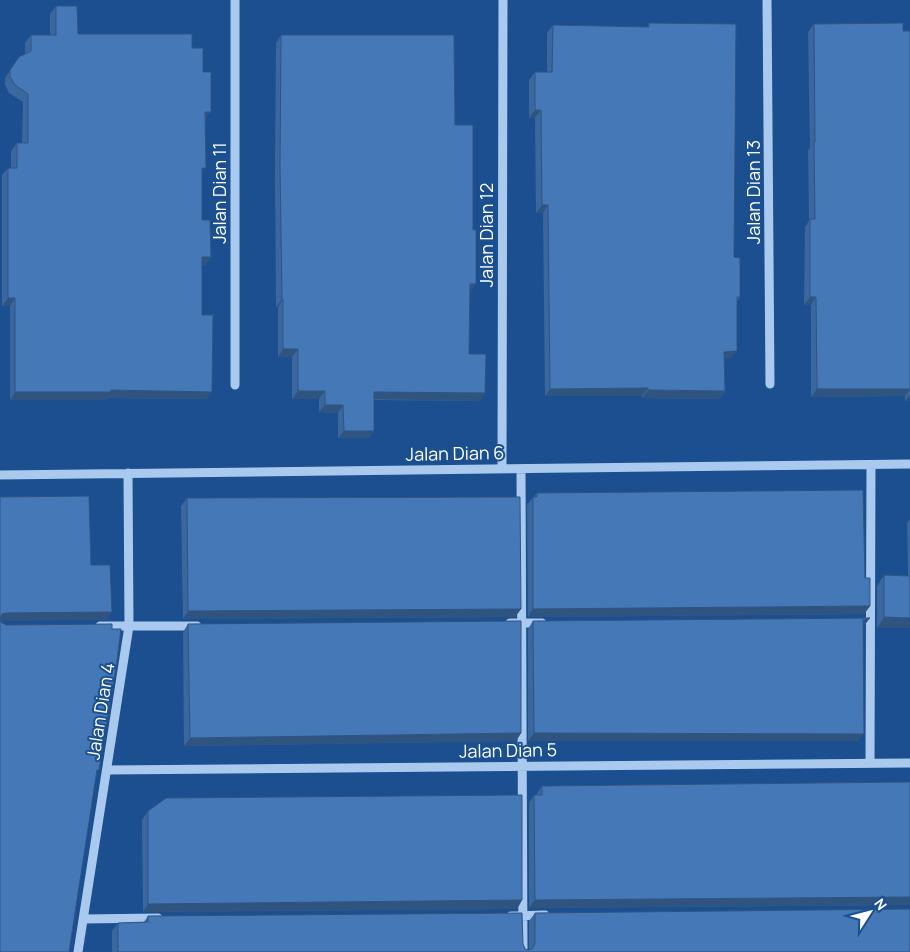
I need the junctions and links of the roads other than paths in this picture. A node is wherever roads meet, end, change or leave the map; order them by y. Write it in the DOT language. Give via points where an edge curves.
graph roads {
  1 [pos="235,0"];
  2 [pos="502,0"];
  3 [pos="767,0"];
  4 [pos="770,384"];
  5 [pos="235,385"];
  6 [pos="910,464"];
  7 [pos="871,465"];
  8 [pos="502,469"];
  9 [pos="520,469"];
  10 [pos="128,474"];
  11 [pos="0,475"];
  12 [pos="861,620"];
  13 [pos="871,620"];
  14 [pos="502,623"];
  15 [pos="521,623"];
  16 [pos="551,623"];
  17 [pos="90,626"];
  18 [pos="129,626"];
  19 [pos="208,626"];
  20 [pos="870,763"];
  21 [pos="910,763"];
  22 [pos="522,766"];
  23 [pos="107,770"];
  24 [pos="553,915"];
  25 [pos="503,916"];
  26 [pos="523,916"];
  27 [pos="163,918"];
  28 [pos="83,919"];
  29 [pos="78,952"];
  30 [pos="523,952"];
  1 -- 5 [label="street, Jalan Dian 11"];
  2 -- 8 [label="street, Jalan Dian 12"];
  3 -- 4 [label="street, Jalan Dian 13"];
  6 -- 7 [label="street, Jalan Dian 6"];
  7 -- 9 [label="street, Jalan Dian 6"];
  7 -- 13 [label="street"];
  8 -- 9 [label="street, Jalan Dian 6"];
  8 -- 10 [label="street, Jalan Dian 6"];
  9 -- 15 [label="street"];
  10 -- 11 [label="street, Jalan Dian 6"];
  10 -- 18 [label="street, Jalan Dian 4"];
  12 -- 13 [label="street"];
  13 -- 20 [label="street"];
  14 -- 15 [label="street"];
  15 -- 16 [label="street"];
  15 -- 22 [label="street"];
  17 -- 18 [label="street"];
  18 -- 19 [label="street"];
  18 -- 23 [label="street, Jalan Dian 4"];
  20 -- 21 [label="street, Jalan Dian 5"];
  20 -- 22 [label="street, Jalan Dian 5"];
  22 -- 23 [label="street, Jalan Dian 5"];
  22 -- 26 [label="street"];
  23 -- 28 [label="street, Jalan Dian 4"];
  24 -- 26 [label="street"];
  25 -- 26 [label="street"];
  26 -- 30 [label="street"];
  27 -- 28 [label="street"];
  28 -- 29 [label="street, Jalan Dian 4"];
}
